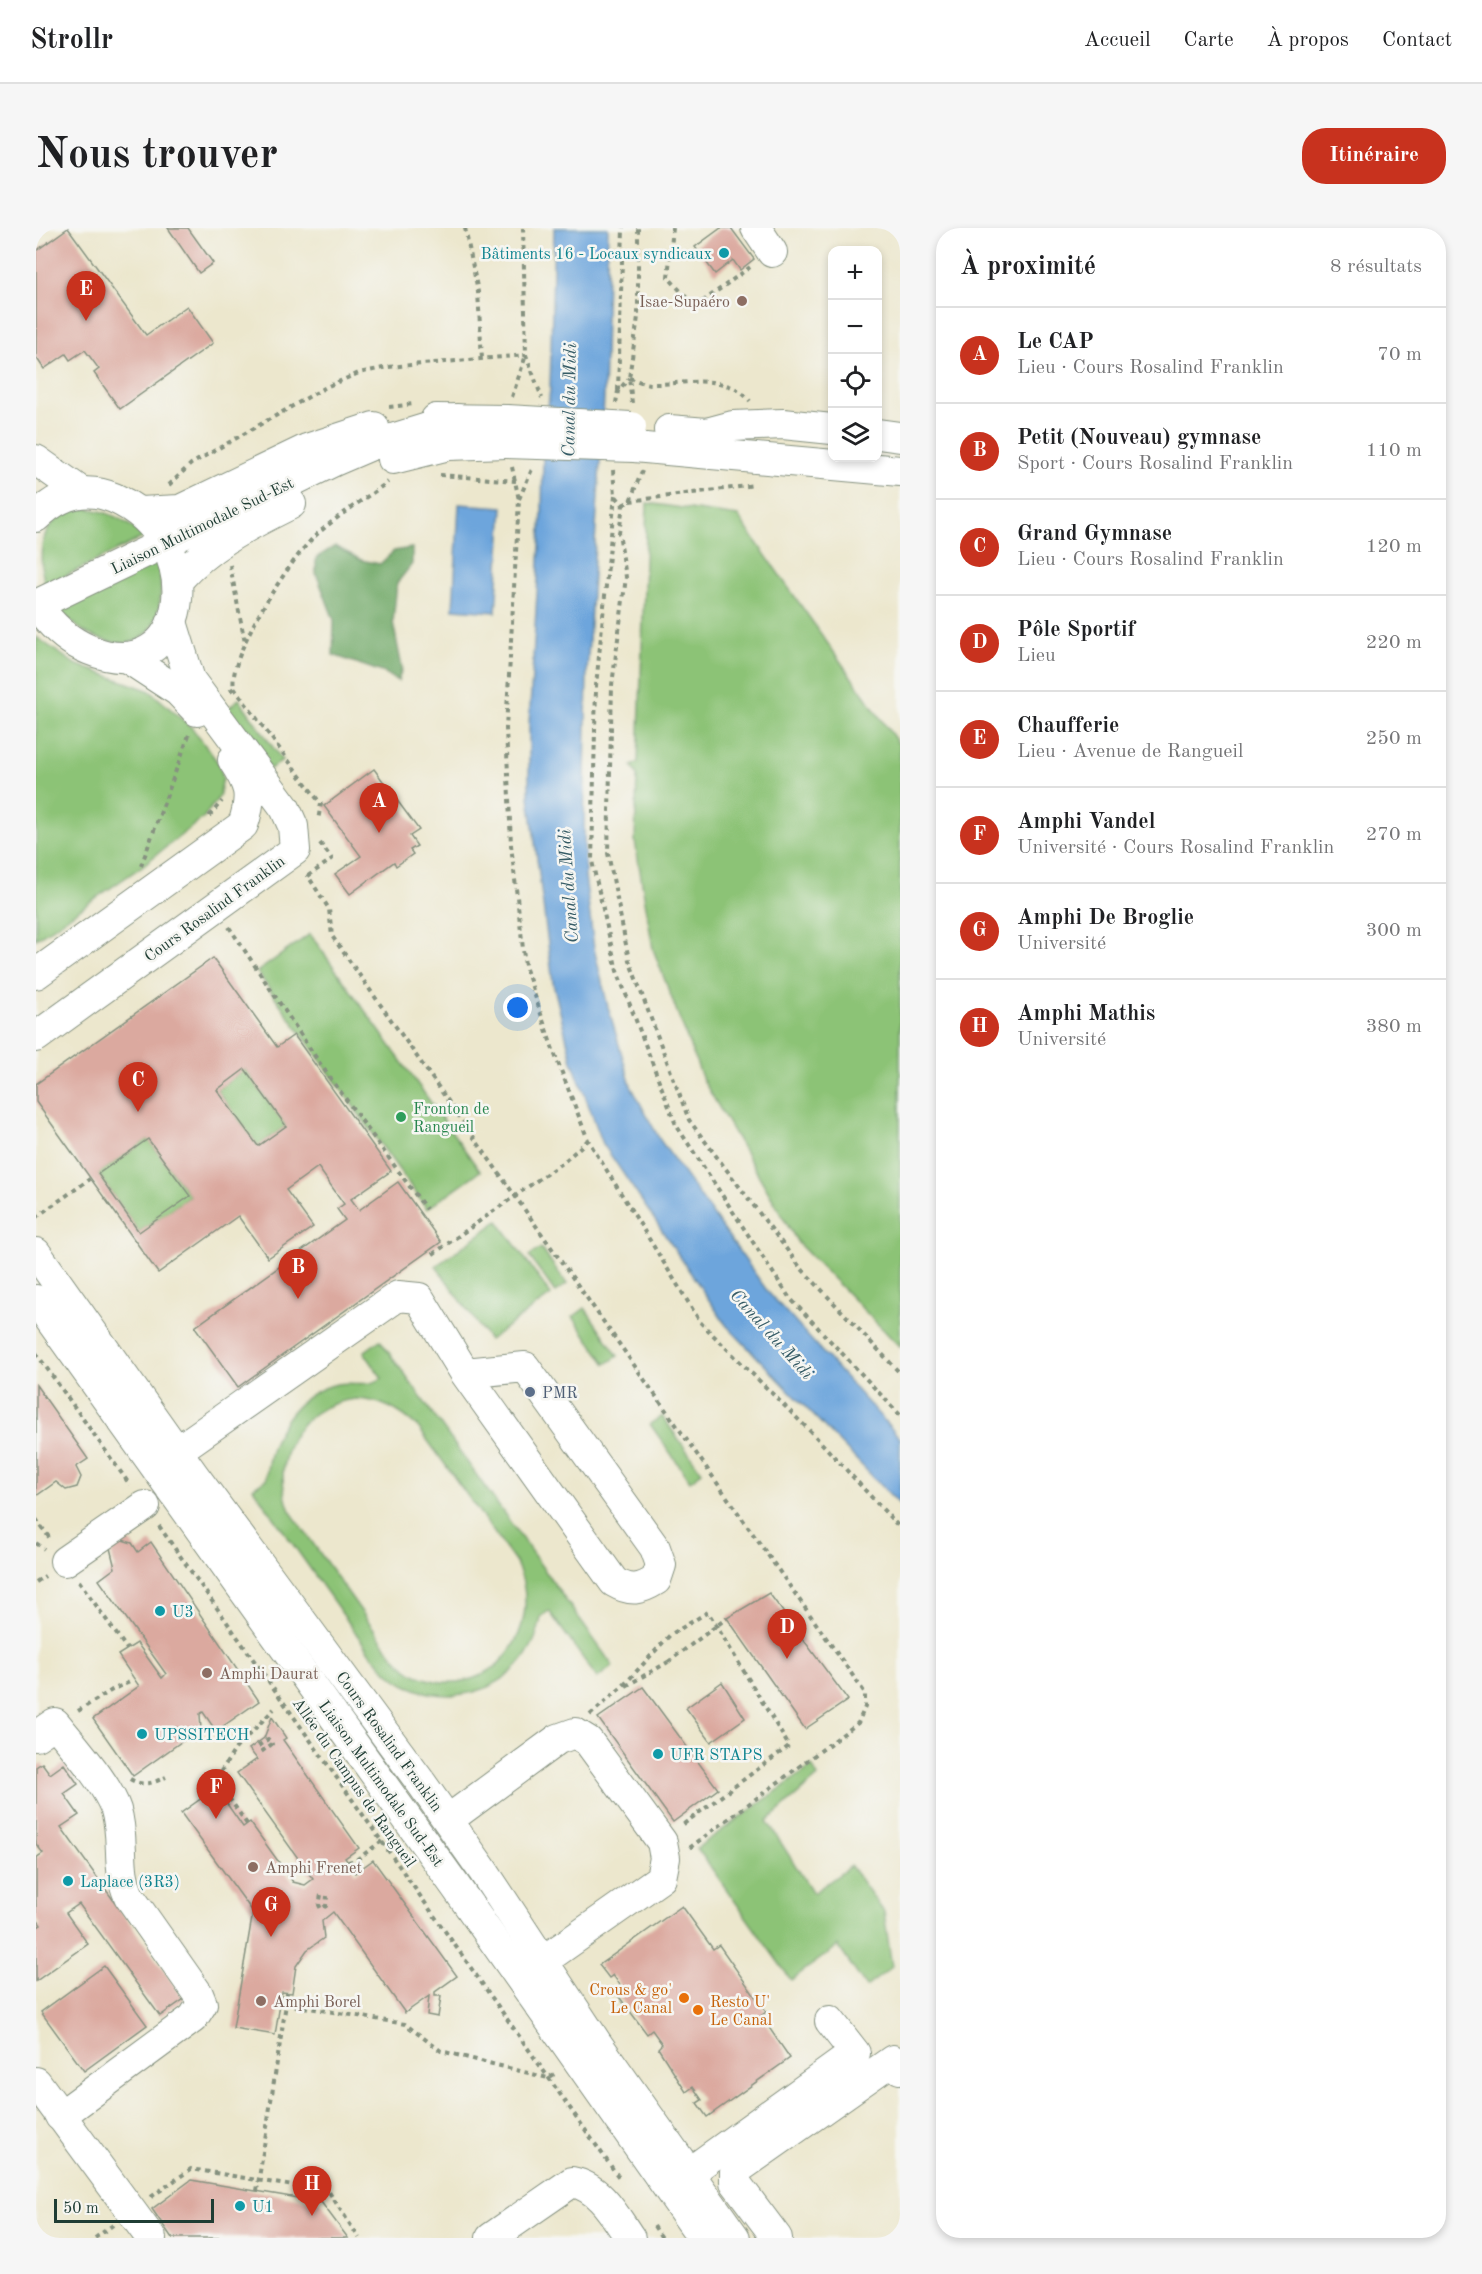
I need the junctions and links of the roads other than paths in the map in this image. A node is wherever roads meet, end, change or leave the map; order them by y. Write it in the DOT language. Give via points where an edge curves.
graph roads {
  1 [pos="457,419"];
  2 [pos="828,429"];
  3 [pos="508,432"];
  4 [pos="706,433"];
  5 [pos="882,435"];
  6 [pos="900,437"];
  7 [pos="636,438"];
  8 [pos="369,446"];
  9 [pos="781,446"];
  10 [pos="828,448"];
  11 [pos="882,452"];
  12 [pos="900,454"];
  13 [pos="36,460"];
  14 [pos="900,471"];
  15 [pos="80,492"];
  16 [pos="140,512"];
  17 [pos="36,517"];
  18 [pos="166,542"];
  19 [pos="178,580"];
  20 [pos="36,605"];
  21 [pos="172,622"];
  22 [pos="129,659"];
  23 [pos="36,974"];
  24 [pos="36,1037"];
  25 [pos="36,1252"];
  26 [pos="36,1300"];
  27 [pos="465,1373"];
  28 [pos="177,1451"];
  29 [pos="145,1506"];
  30 [pos="65,1561"];
  31 [pos="36,1736"];
  32 [pos="448,1820"];
  33 [pos="543,1961"];
  34 [pos="830,2021"];
  35 [pos="900,2069"];
  36 [pos="36,2082"];
  37 [pos="60,2116"];
  38 [pos="690,2172"];
  39 [pos="723,2235"];
  40 [pos="151,2238"];
  41 [pos="491,2238"];
  42 [pos="630,2238"];
  43 [pos="777,2238"];
  1 -- 3 [label="street"];
  1 -- 8 [label="street, Liaison Multimodale Sud-Est"];
  1 -- 16 [label="street" via="404,421 335,438 180,510"];
  2 -- 4 [label="street" via="783,424 733,426"];
  3 -- 7 [label="street, Liaison Multimodale Sud-Est"];
  3 -- 8 [label="street, Liaison Multimodale Sud-Est" via="471,431"];
  3 -- 19 [label="street" via="474,443 431,449 351,474 228,536"];
  4 -- 7 [label="street"];
  4 -- 9 [label="street, Liaison Multimodale Sud-Est"];
  5 -- 6 [label="street"];
  7 -- 9 [label="street, Liaison Multimodale Sud-Est"];
  7 -- 14 [label="street"];
  8 -- 18 [label="street, Liaison Multimodale Sud-Est"];
  9 -- 10 [label="street, Liaison Multimodale Sud-Est"];
  11 -- 12 [label="street"];
  13 -- 15 [label="street"];
  15 -- 16 [label="street" via="102,493"];
  15 -- 17 [label="street" via="61,498"];
  16 -- 18 [label="street"];
  18 -- 19 [label="street"];
  18 -- 20 [label="street, Liaison Multimodale Sud-Est"];
  19 -- 21 [label="street"];
  20 -- 22 [label="street" via="50,623 81,647 104,656"];
  21 -- 22 [label="street" via="148,650"];
  21 -- 24 [label="street, Cours Rosalind Franklin" via="190,680 285,808 293,826 295,850"];
  22 -- 23 [label="street" via="178,691 208,722 248,783 250,803 243,825"];
  25 -- 28 [label="street, Cours Rosalind Franklin"];
  26 -- 39 [label="street, Liaison Multimodale Sud-Est" via="456,1887"];
  27 -- 27 [label="street" via="614,1582 627,1590 642,1589 656,1580 661,1565 655,1548 525,1367"];
  27 -- 28 [label="street" via="419,1298 398,1296"];
  28 -- 32 [label="street, Cours Rosalind Franklin"];
  29 -- 30 [label="street"];
  31 -- 37 [label="street" via="55,1723 109,1796 119,1827 122,1882 202,2004 193,2018"];
  32 -- 33 [label="street, Cours Rosalind Franklin"];
  32 -- 33 [label="street" via="558,1739 575,1733 588,1741 662,1842 665,1858 661,1878"];
  33 -- 38 [label="street, Cours Rosalind Franklin"];
  34 -- 38 [label="street" via="855,2053"];
  35 -- 43 [label="street" via="893,2060 735,2171 735,2182"];
  36 -- 37 [label="street"];
  37 -- 40 [label="street"];
  38 -- 39 [label="street, Cours Rosalind Franklin"];
  41 -- 42 [label="street" via="572,2182 586,2185 598,2196"];
}
